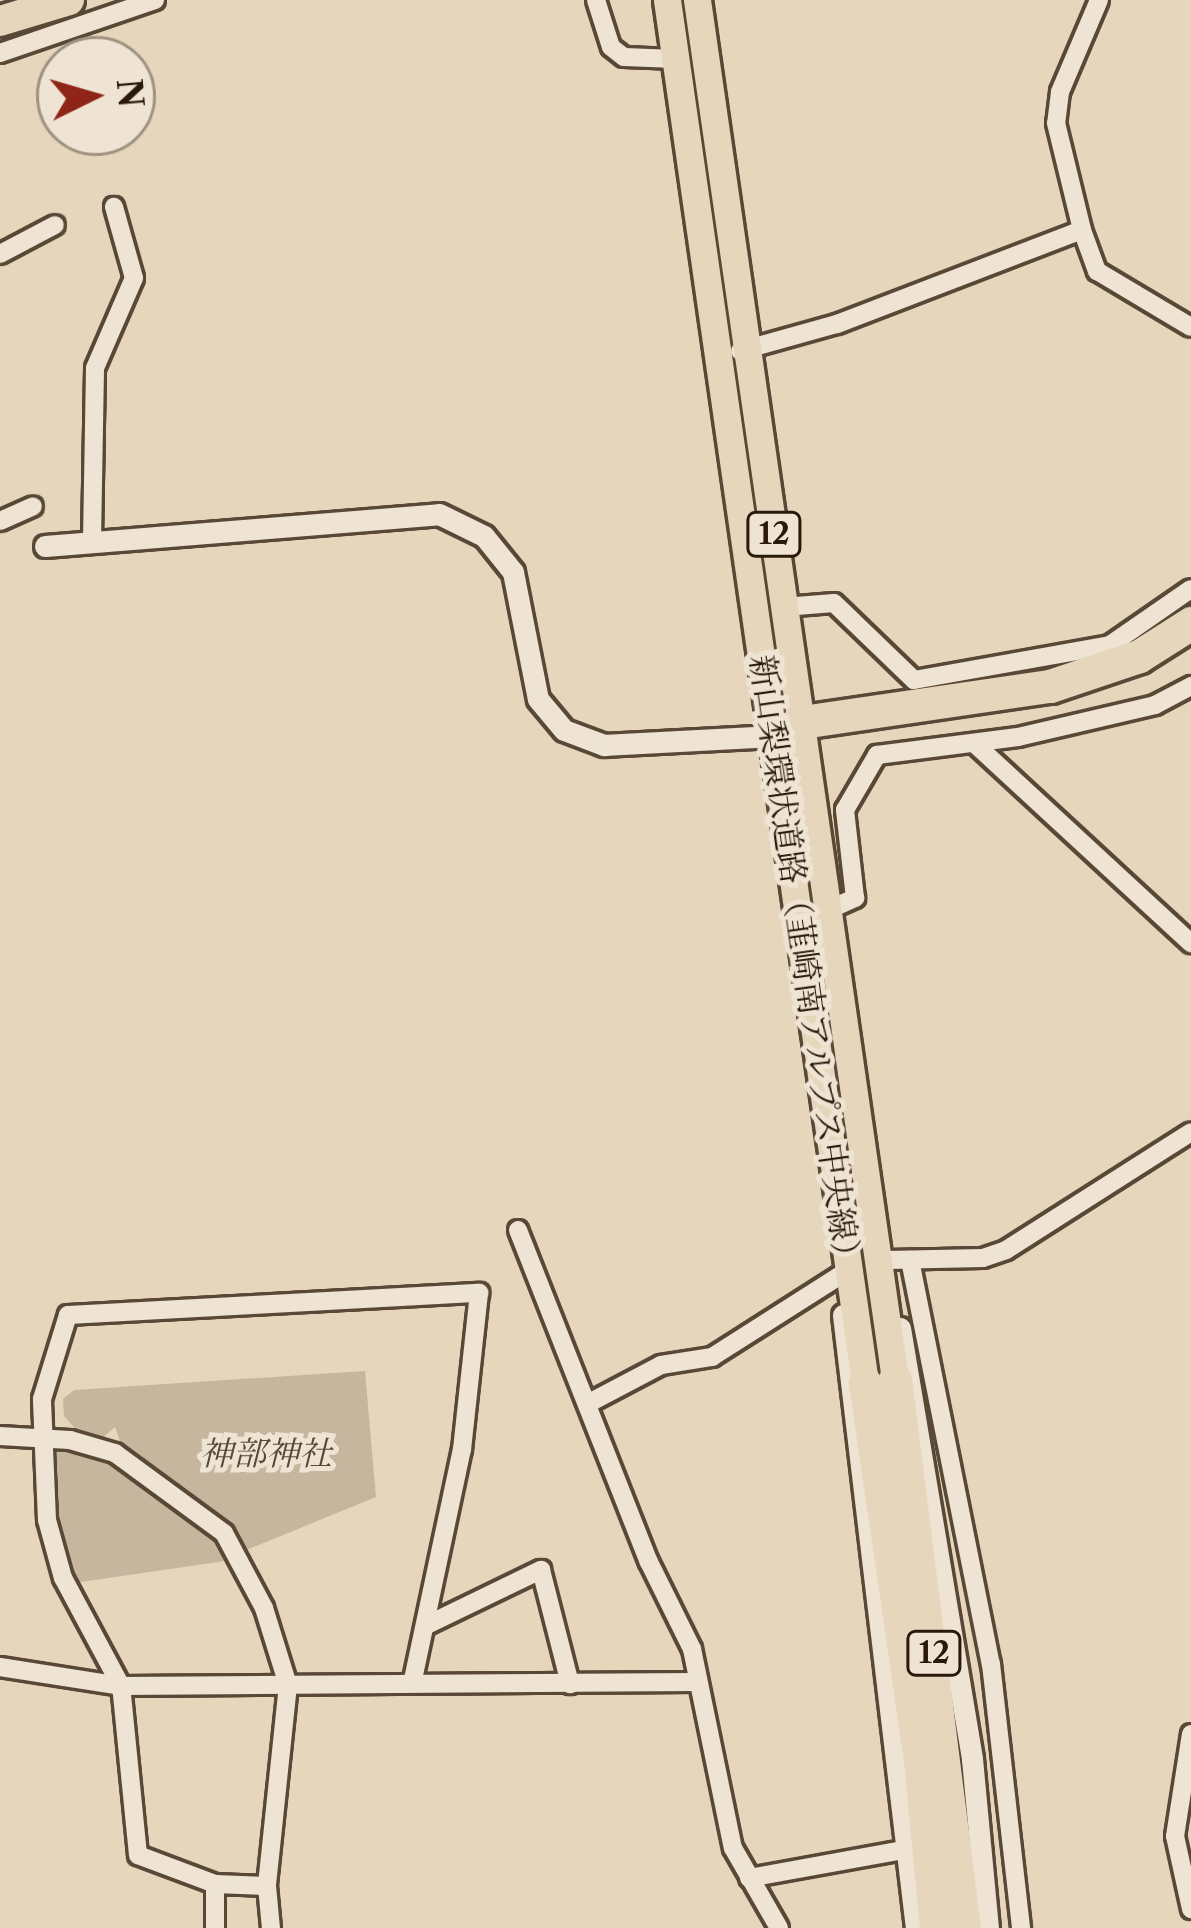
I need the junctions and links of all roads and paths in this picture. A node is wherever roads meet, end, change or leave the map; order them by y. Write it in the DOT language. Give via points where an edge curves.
graph roads {
  1 [pos="69,0"];
  2 [pos="154,0"];
  3 [pos="596,0"];
  4 [pos="668,0"];
  5 [pos="697,0"];
  6 [pos="1099,0"];
  7 [pos="37,17"];
  8 [pos="0,22"];
  9 [pos="0,52"];
  10 [pos="676,59"];
  11 [pos="114,207"];
  12 [pos="55,225"];
  13 [pos="1082,230"];
  14 [pos="0,254"];
  15 [pos="1191,327"];
  16 [pos="746,349"];
  17 [pos="718,358"];
  18 [pos="33,506"];
  19 [pos="0,521"];
  20 [pos="92,541"];
  21 [pos="45,546"];
  22 [pos="1191,589"];
  23 [pos="784,607"];
  24 [pos="1191,623"];
  25 [pos="1191,644"];
  26 [pos="1191,686"];
  27 [pos="793,733"];
  28 [pos="975,744"];
  29 [pos="828,910"];
  30 [pos="1191,943"];
  31 [pos="811,1002"];
  32 [pos="851,1068"];
  33 [pos="1191,1132"];
  34 [pos="518,1230"];
  35 [pos="898,1260"];
  36 [pos="839,1276"];
  37 [pos="880,1381"];
  38 [pos="589,1403"];
  39 [pos="0,1436"];
  40 [pos="40,1436"];
  41 [pos="427,1625"];
  42 [pos="0,1667"];
  43 [pos="412,1680"];
  44 [pos="697,1682"];
  45 [pos="570,1684"];
  46 [pos="288,1685"];
  47 [pos="122,1686"];
  48 [pos="1191,1734"];
  49 [pos="909,1849"];
  50 [pos="748,1878"];
  51 [pos="214,1884"];
  52 [pos="267,1886"];
  53 [pos="1191,1909"];
  54 [pos="215,1928"];
  55 [pos="271,1928"];
  56 [pos="779,1928"];
  57 [pos="916,1928"];
  58 [pos="936,1928"];
  59 [pos="964,1928"];
  60 [pos="988,1928"];
  61 [pos="1021,1928"];
  1 -- 7 [label="highway"];
  2 -- 7 [label="street"];
  3 -- 10 [label="street" via="602,34 624,57"];
  4 -- 10 [label="main road, 新山梨環状道路（韮崎南アルプス中央線） / 12"];
  5 -- 16 [label="main road, 新山梨環状道路（韮崎南アルプス中央線） / 12"];
  6 -- 13 [label="street" via="1056,123"];
  7 -- 8 [label="highway"];
  7 -- 9 [label="street"];
  10 -- 17 [label="main road, 新山梨環状道路（韮崎南アルプス中央線） / 12"];
  11 -- 20 [label="street" via="134,278 95,368"];
  12 -- 14 [label="street"];
  13 -- 15 [label="street" via="1097,271"];
  13 -- 16 [label="street" via="837,324"];
  16 -- 17 [label="street"];
  16 -- 23 [label="main road, 新山梨環状道路（韮崎南アルプス中央線） / 12"];
  17 -- 27 [label="main road, 新山梨環状道路（韮崎南アルプス中央線） / 12"];
  18 -- 19 [label="street"];
  20 -- 21 [label="street"];
  20 -- 27 [label="street" via="439,514 484,536 513,572 538,699 564,730 604,745"];
  22 -- 23 [label="street" via="1110,645 914,680 834,603"];
  23 -- 27 [label="main road, 新山梨環状道路（韮崎南アルプス中央線） / 12"];
  24 -- 27 [label="highway" via="1138,656 1050,686"];
  25 -- 27 [label="highway" via="1148,670 1053,703"];
  26 -- 28 [label="street" via="1133,711"];
  27 -- 29 [label="main road, 新山梨環状道路（韮崎南アルプス中央線） / 12"];
  27 -- 31 [label="main road, 新山梨環状道路（韮崎南アルプス中央線） / 12"];
  28 -- 29 [label="street" via="877,755 845,810 855,898"];
  28 -- 30 [label="street"];
  29 -- 32 [label="main road, 新山梨環状道路（韮崎南アルプス中央線） / 12"];
  31 -- 36 [label="street"];
  31 -- 37 [label="main road, 新山梨環状道路（韮崎南アルプス中央線） / 12"];
  32 -- 35 [label="street"];
  32 -- 37 [label="main road, 新山梨環状道路（韮崎南アルプス中央線） / 12"];
  33 -- 35 [label="street" via="1006,1250"];
  34 -- 38 [label="street"];
  35 -- 60 [label="street" via="972,1759"];
  35 -- 61 [label="street" via="991,1664"];
  36 -- 38 [label="street" via="712,1357 661,1365"];
  36 -- 49 [label="street"];
  37 -- 58 [label="highway, 新山梨環状道路（韮崎南アルプス中央線） / 12"];
  37 -- 59 [label="highway, 新山梨環状道路（韮崎南アルプス中央線） / 12"];
  38 -- 44 [label="street" via="692,1649"];
  39 -- 40 [label="street"];
  40 -- 41 [label="street" via="68,1315 478,1293 462,1449"];
  40 -- 46 [label="street" via="115,1453 224,1533 264,1608"];
  40 -- 47 [label="street" via="47,1520 63,1578"];
  41 -- 43 [label="street"];
  41 -- 45 [label="street" via="541,1570"];
  42 -- 47 [label="street"];
  43 -- 45 [label="street"];
  43 -- 46 [label="street"];
  44 -- 45 [label="street"];
  44 -- 50 [label="street" via="720,1803"];
  46 -- 47 [label="street"];
  46 -- 52 [label="street"];
  47 -- 51 [label="street" via="138,1855"];
  48 -- 53 [label="street" via="1174,1836"];
  49 -- 50 [label="street"];
  49 -- 57 [label="street"];
  50 -- 56 [label="street"];
  51 -- 52 [label="street"];
  51 -- 54 [label="street"];
  52 -- 55 [label="street"];
}
